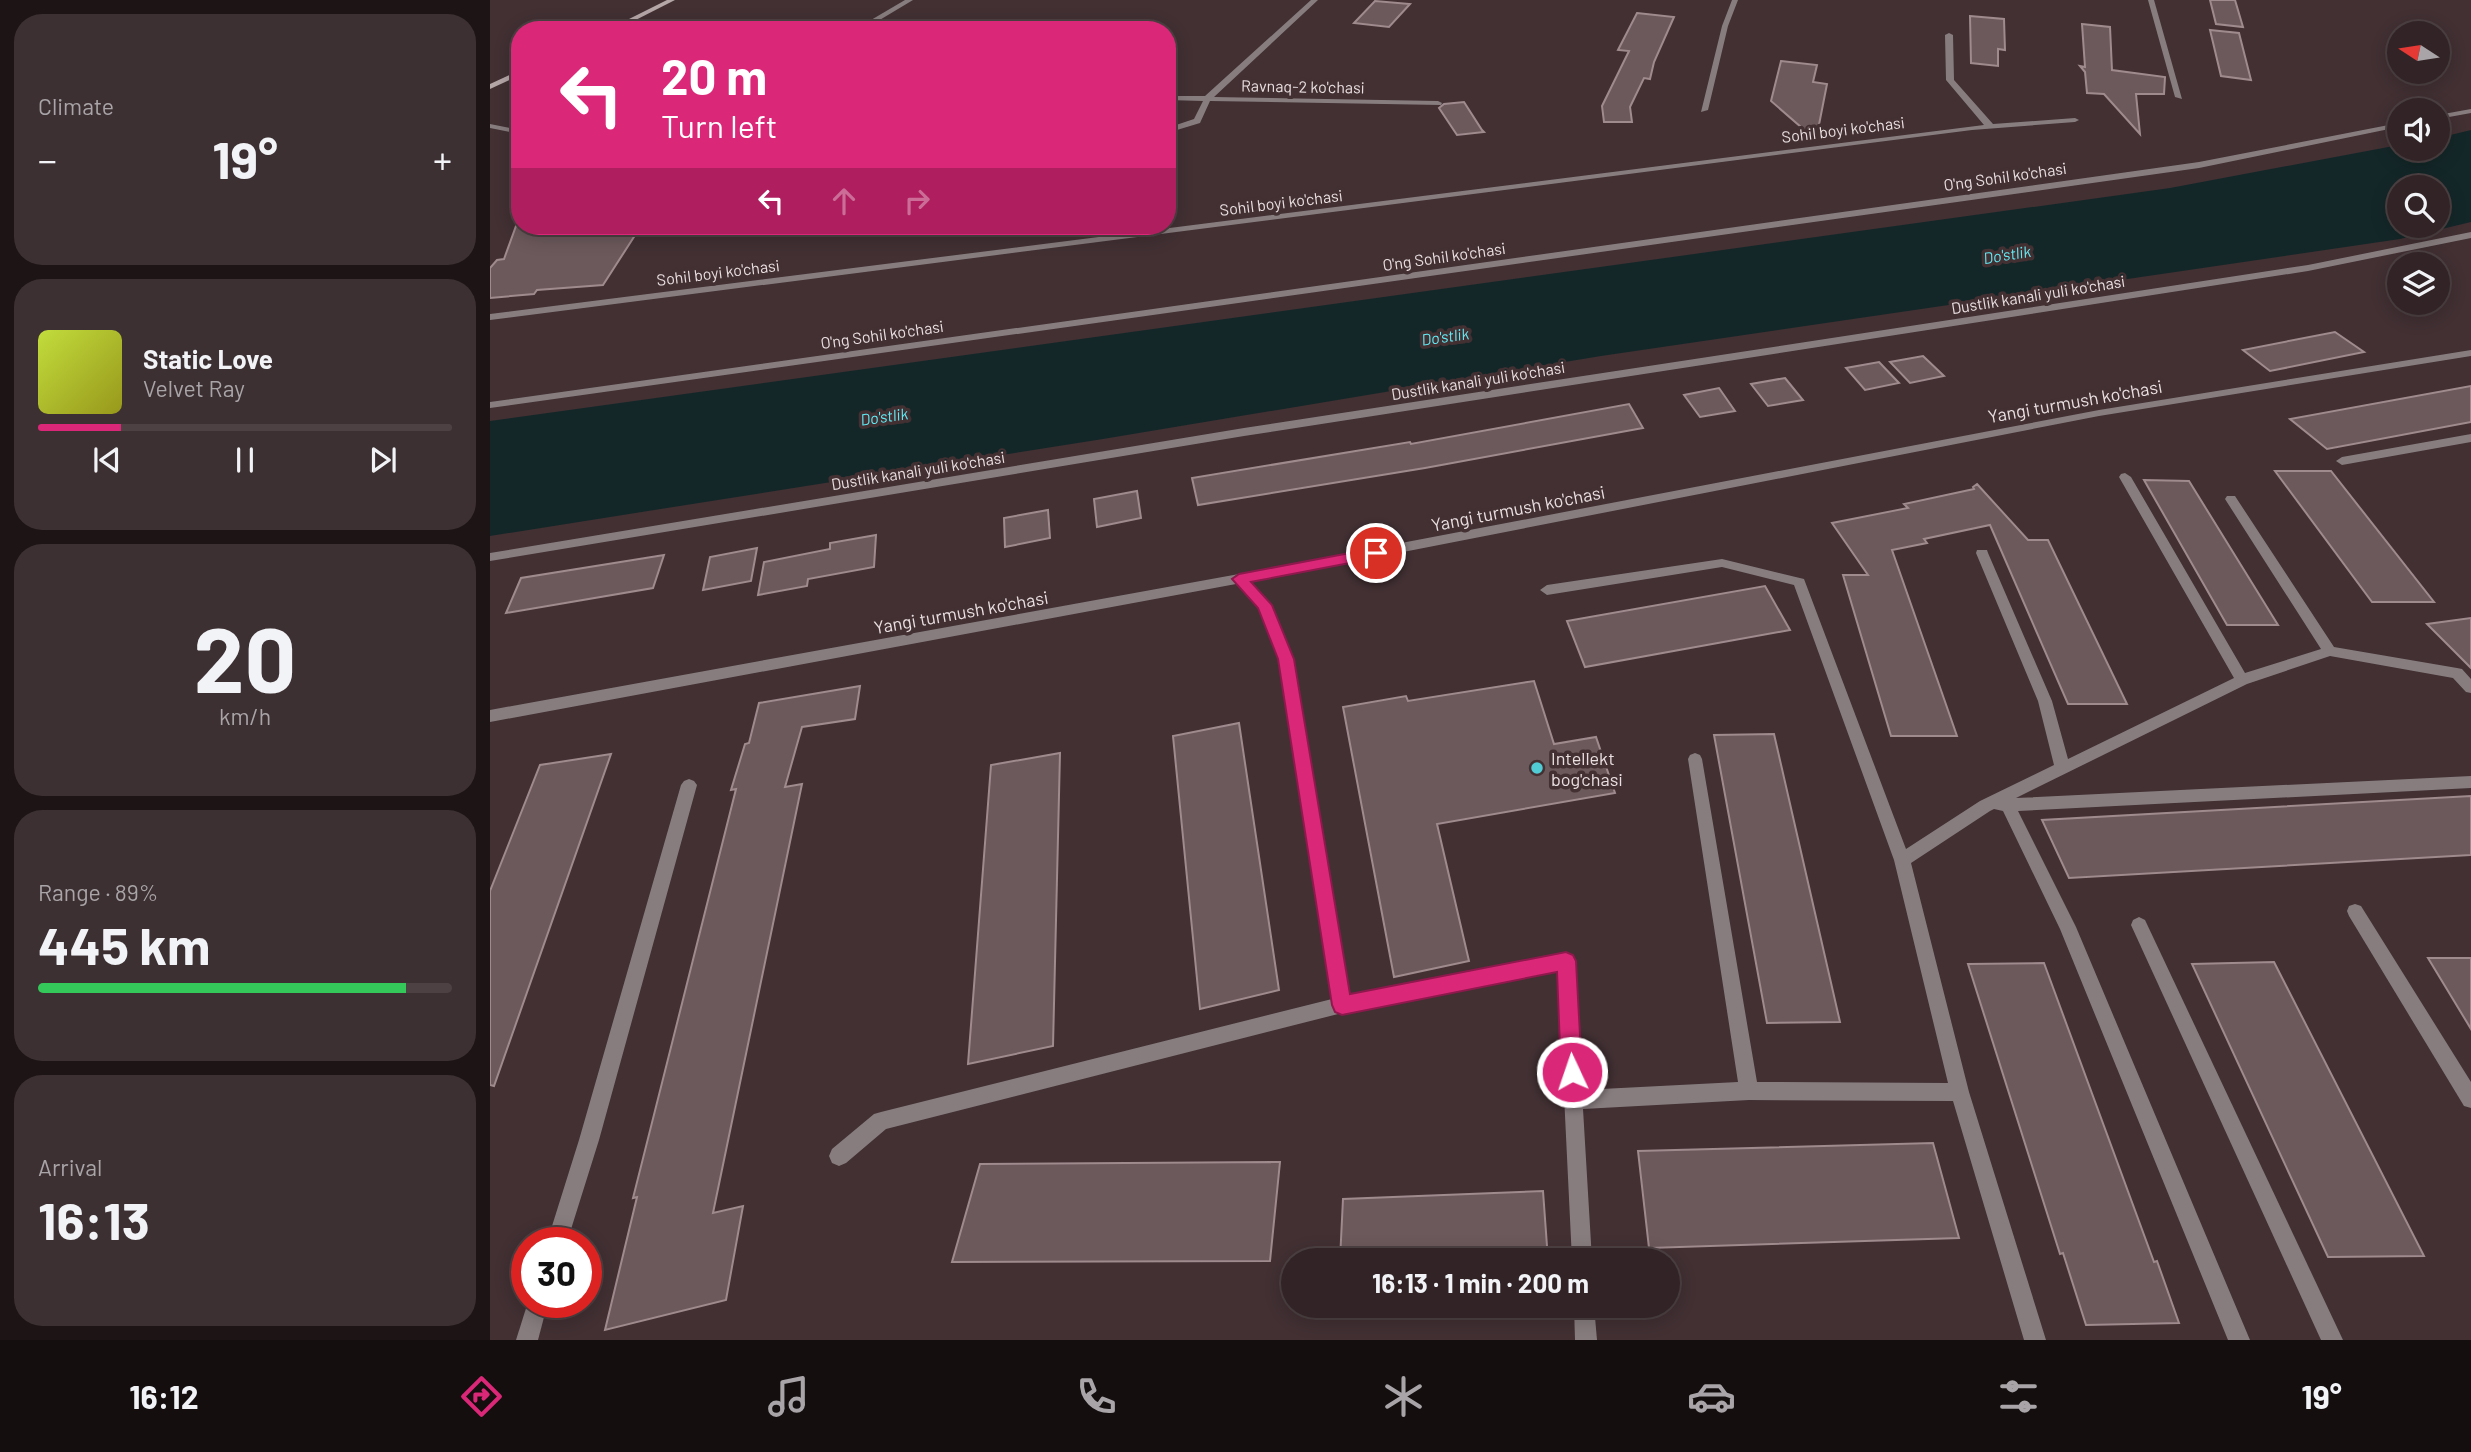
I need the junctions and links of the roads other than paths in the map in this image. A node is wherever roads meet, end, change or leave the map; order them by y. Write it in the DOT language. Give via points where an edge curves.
graph roads {
  1 [pos="673,0"];
  2 [pos="910,0"];
  3 [pos="1314,0"];
  4 [pos="1735,0"];
  5 [pos="2151,0"];
  6 [pos="629,21"];
  7 [pos="873,21"];
  8 [pos="1949,35"];
  9 [pos="511,76"];
  10 [pos="490,87"];
  11 [pos="1176,97"];
  12 [pos="2179,97"];
  13 [pos="1208,98"];
  14 [pos="1438,103"];
  15 [pos="1704,110"];
  16 [pos="2471,111"];
  17 [pos="2450,115"];
  18 [pos="2075,120"];
  19 [pos="490,126"];
  20 [pos="1990,126"];
  21 [pos="2387,127"];
  22 [pos="1176,128"];
  23 [pos="511,130"];
  24 [pos="1176,230"];
  25 [pos="1134,235"];
  26 [pos="2471,235"];
  27 [pos="490,317"];
  28 [pos="2471,353"];
  29 [pos="490,405"];
  30 [pos="2471,438"];
  31 [pos="2342,461"];
  32 [pos="2125,477"];
  33 [pos="2231,499"];
  34 [pos="1982,553"];
  35 [pos="490,557"];
  36 [pos="1239,579"];
  37 [pos="1547,590"];
  38 [pos="2330,650"];
  39 [pos="2242,680"];
  40 [pos="2471,688"];
  41 [pos="490,716"];
  42 [pos="1695,759"];
  43 [pos="2062,766"];
  44 [pos="2471,782"];
  45 [pos="689,785"];
  46 [pos="2007,804"];
  47 [pos="1985,806"];
  48 [pos="1902,860"];
  49 [pos="2355,911"];
  50 [pos="2139,925"];
  51 [pos="1342,1005"];
  52 [pos="1749,1091"];
  53 [pos="1961,1092"];
  54 [pos="2471,1099"];
  55 [pos="1573,1100"];
  56 [pos="839,1156"];
  57 [pos="562,1227"];
  58 [pos="1581,1248"];
  59 [pos="533,1318"];
  60 [pos="1585,1318"];
  61 [pos="527,1340"];
  62 [pos="1586,1340"];
  63 [pos="2035,1340"];
  64 [pos="2239,1340"];
  65 [pos="2332,1340"];
  1 -- 6 [label="main road"];
  2 -- 7 [label="street"];
  3 -- 13 [label="street"];
  4 -- 15 [label="street"];
  5 -- 12 [label="street"];
  8 -- 20 [label="street" via="1950,80"];
  9 -- 10 [label="main road"];
  11 -- 13 [label="street, Ravnaq-2 ko'chasi"];
  13 -- 14 [label="street, Ravnaq-2 ko'chasi"];
  13 -- 22 [label="street" via="1197,121"];
  16 -- 17 [label="street"];
  18 -- 20 [label="street, Sohil boyi ko'chasi"];
  19 -- 23 [label="street"];
  20 -- 24 [label="street, Sohil boyi ko'chasi"];
  21 -- 29 [label="street, O'ng Sohil ko'chasi" via="2199,164"];
  25 -- 27 [label="street, Sohil boyi ko'chasi"];
  26 -- 35 [label="street, Dustlik kanali yuli ko'chasi" via="2308,268 1244,432"];
  28 -- 36 [label="street, Yangi turmush ko'chasi" via="2099,413"];
  30 -- 31 [label="street"];
  32 -- 39 [label="street"];
  33 -- 38 [label="street"];
  34 -- 43 [label="street" via="2045,701"];
  36 -- 41 [label="street, Yangi turmush ko'chasi"];
  36 -- 51 [label="street" via="1265,605 1286,659"];
  37 -- 48 [label="street" via="1722,564 1799,582"];
  38 -- 39 [label="street"];
  38 -- 40 [label="street" via="2456,673"];
  39 -- 43 [label="street"];
  42 -- 52 [label="street"];
  43 -- 47 [label="street"];
  44 -- 46 [label="street"];
  45 -- 57 [label="street"];
  46 -- 47 [label="street"];
  46 -- 64 [label="street" via="2068,927"];
  47 -- 48 [label="street"];
  48 -- 53 [label="street"];
  49 -- 54 [label="street"];
  50 -- 65 [label="street"];
  51 -- 55 [label="street" via="1566,961"];
  51 -- 56 [label="street" via="881,1121"];
  52 -- 53 [label="street"];
  52 -- 55 [label="street"];
  53 -- 63 [label="street"];
  55 -- 58 [label="street"];
  59 -- 61 [label="street"];
  60 -- 62 [label="street"];
}
